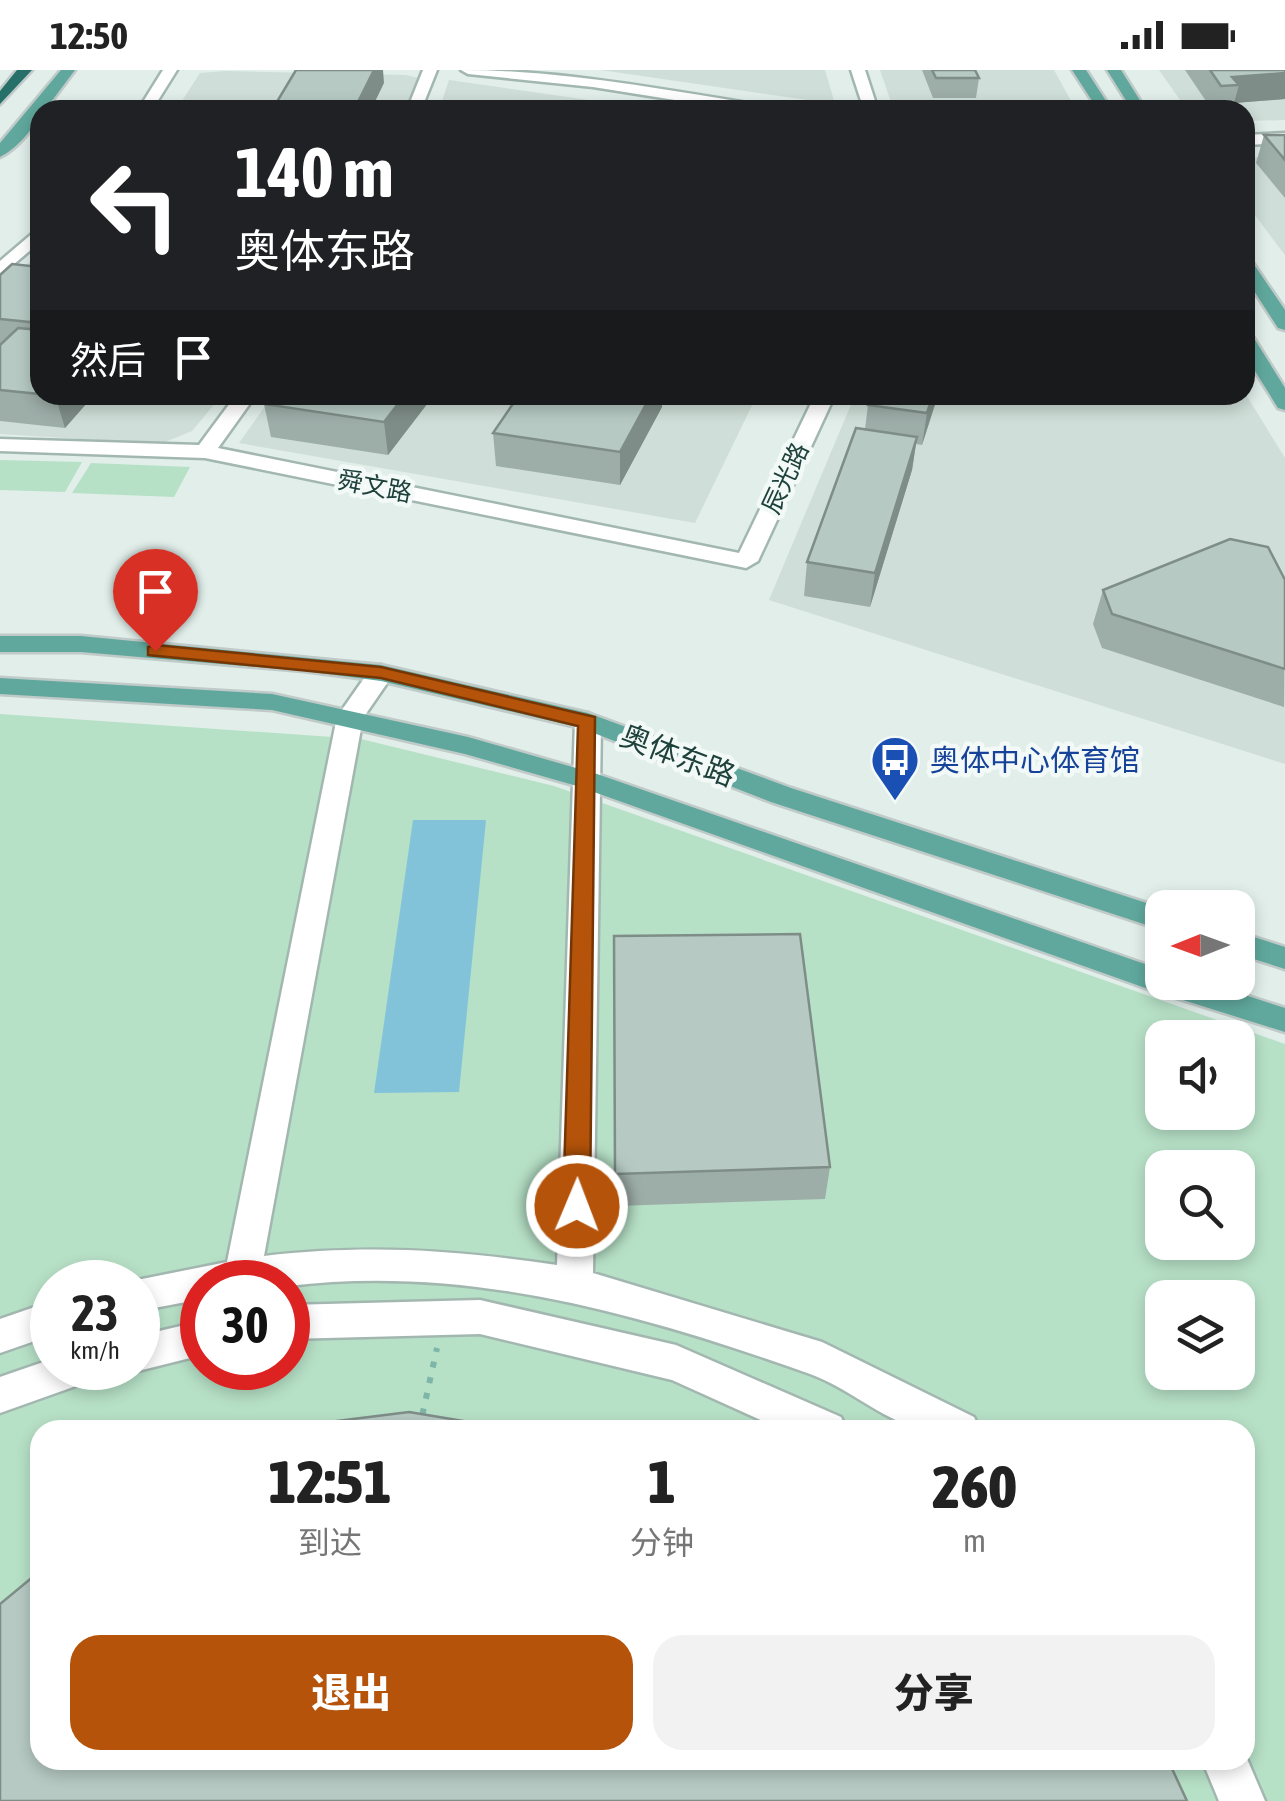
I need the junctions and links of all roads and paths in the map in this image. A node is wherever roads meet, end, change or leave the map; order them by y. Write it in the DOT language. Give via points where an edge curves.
graph roads {
  1 [pos="25,70"];
  2 [pos="68,70"];
  3 [pos="170,70"];
  4 [pos="430,70"];
  5 [pos="468,70"];
  6 [pos="858,70"];
  7 [pos="1079,70"];
  8 [pos="1114,70"];
  9 [pos="0,100"];
  10 [pos="45,100"];
  11 [pos="151,100"];
  12 [pos="418,100"];
  13 [pos="700,100"];
  14 [pos="868,100"];
  15 [pos="1098,100"];
  16 [pos="1134,100"];
  17 [pos="30,120"];
  18 [pos="1285,138"];
  19 [pos="1255,140"];
  20 [pos="0,152"];
  21 [pos="30,242"];
  22 [pos="0,271"];
  23 [pos="1255,279"];
  24 [pos="1285,324"];
  25 [pos="1255,355"];
  26 [pos="1285,404"];
  27 [pos="239,405"];
  28 [pos="820,405"];
  29 [pos="0,446"];
  30 [pos="204,452"];
  31 [pos="746,561"];
  32 [pos="0,644"];
  33 [pos="381,672"];
  34 [pos="0,686"];
  35 [pos="350,717"];
  36 [pos="588,722"];
  37 [pos="587,780"];
  38 [pos="1145,913"];
  39 [pos="1255,948"];
  40 [pos="1285,958"];
  41 [pos="1145,975"];
  42 [pos="1221,1000"];
  43 [pos="1285,1020"];
  44 [pos="245,1260"];
  45 [pos="310,1267"];
  46 [pos="575,1284"];
  47 [pos="310,1321"];
  48 [pos="30,1326"];
  49 [pos="0,1336"];
  50 [pos="30,1384"];
  51 [pos="0,1395"];
  52 [pos="805,1420"];
  53 [pos="940,1420"];
  54 [pos="1229,1770"];
  55 [pos="1242,1801"];
  1 -- 9 [label="highway"];
  2 -- 10 [label="main road"];
  3 -- 11 [label="street"];
  4 -- 12 [label="street"];
  5 -- 13 [label="street"];
  6 -- 14 [label="street"];
  7 -- 15 [label="main road"];
  8 -- 16 [label="main road"];
  17 -- 20 [label="main road"];
  18 -- 19 [label="street"];
  21 -- 22 [label="street"];
  23 -- 24 [label="main road"];
  25 -- 26 [label="main road"];
  27 -- 30 [label="street"];
  28 -- 31 [label="street, 辰光路"];
  29 -- 30 [label="street, 舜文路"];
  30 -- 31 [label="street, 舜文路"];
  32 -- 33 [label="main road, 奥体东路" via="80,644"];
  33 -- 35 [label="street"];
  33 -- 36 [label="main road, 奥体东路"];
  34 -- 35 [label="main road" via="272,702"];
  35 -- 37 [label="main road"];
  35 -- 44 [label="street"];
  36 -- 37 [label="street"];
  36 -- 38 [label="main road, 奥体东路" via="781,794"];
  37 -- 41 [label="main road"];
  37 -- 46 [label="street"];
  39 -- 40 [label="main road"];
  42 -- 43 [label="main road"];
  45 -- 46 [label="street" via="450,1266"];
  46 -- 53 [label="street" via="822,1360"];
  47 -- 52 [label="street" via="480,1317 676,1364"];
  48 -- 49 [label="street"];
  50 -- 51 [label="street"];
  54 -- 55 [label="street"];
}
